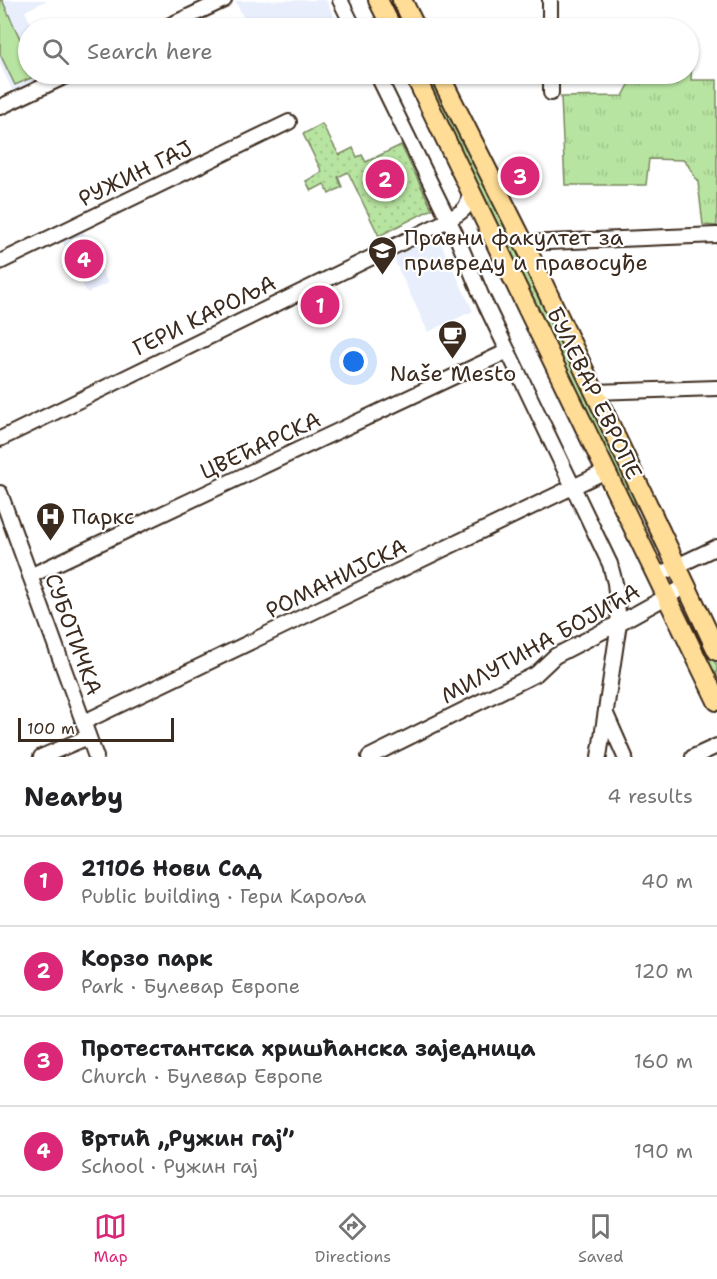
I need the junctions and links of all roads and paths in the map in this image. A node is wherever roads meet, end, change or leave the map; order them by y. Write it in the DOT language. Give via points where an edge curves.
graph roads {
  1 [pos="224,0"];
  2 [pos="340,0"];
  3 [pos="378,0"];
  4 [pos="402,0"];
  5 [pos="550,0"];
  6 [pos="185,18"];
  7 [pos="349,18"];
  8 [pos="387,18"];
  9 [pos="411,18"];
  10 [pos="550,18"];
  11 [pos="49,84"];
  12 [pos="381,84"];
  13 [pos="419,84"];
  14 [pos="444,84"];
  15 [pos="551,84"];
  16 [pos="551,93"];
  17 [pos="0,107"];
  18 [pos="289,122"];
  19 [pos="470,190"];
  20 [pos="482,215"];
  21 [pos="454,216"];
  22 [pos="717,235"];
  23 [pos="524,243"];
  24 [pos="0,262"];
  25 [pos="508,351"];
  26 [pos="717,388"];
  27 [pos="594,392"];
  28 [pos="0,439"];
  29 [pos="606,471"];
  30 [pos="572,487"];
  31 [pos="0,492"];
  32 [pos="717,547"];
  33 [pos="676,566"];
  34 [pos="30,576"];
  35 [pos="656,576"];
  36 [pos="686,586"];
  37 [pos="666,596"];
  38 [pos="619,623"];
  39 [pos="717,651"];
  40 [pos="717,701"];
  41 [pos="605,712"];
  42 [pos="84,723"];
  43 [pos="88,737"];
  44 [pos="717,746"];
  45 [pos="41,757"];
  46 [pos="96,757"];
  47 [pos="369,757"];
  48 [pos="599,757"];
  49 [pos="625,757"];
  50 [pos="693,757"];
  1 -- 6 [label="street"];
  2 -- 7 [label="street"];
  3 -- 8 [label="main road"];
  4 -- 9 [label="main road"];
  5 -- 10 [label="street"];
  11 -- 17 [label="street"];
  12 -- 21 [label="street"];
  13 -- 19 [label="main road, БУЛЕВАР ЕВРОПЕ"];
  14 -- 23 [label="main road, БУЛЕВАР ЕВРОПЕ"];
  15 -- 16 [label="street"];
  18 -- 24 [label="street, РУЖИН ГАЈ"];
  19 -- 20 [label="main road, БУЛЕВАР ЕВРОПЕ"];
  19 -- 21 [label="street" via="468,206"];
  20 -- 21 [label="street" via="471,212"];
  20 -- 29 [label="main road, БУЛЕВАР ЕВРОПЕ"];
  21 -- 25 [label="street"];
  21 -- 28 [label="street, ГЕРИ КАРОЉА"];
  22 -- 23 [label="street"];
  23 -- 27 [label="main road, БУЛЕВАР ЕВРОПЕ"];
  25 -- 30 [label="street"];
  25 -- 34 [label="street, ЦВЕЋАРСКА"];
  26 -- 27 [label="street"];
  27 -- 33 [label="main road, БУЛЕВАР ЕВРОПЕ"];
  29 -- 30 [label="street, РОМАНИЈСКА"];
  29 -- 35 [label="main road, БУЛЕВАР ЕВРОПЕ"];
  30 -- 38 [label="street" via="610,564"];
  30 -- 42 [label="street, РОМАНИЈСКА"];
  31 -- 34 [label="street, СУБОТИЧКА"];
  32 -- 33 [label="street"];
  33 -- 35 [label="street"];
  33 -- 36 [label="main road, БУЛЕВАР ЕВРОПЕ"];
  34 -- 42 [label="street, СУБОТИЧКА"];
  35 -- 37 [label="main road, БУЛЕВАР ЕВРОПЕ"];
  36 -- 37 [label="street, МИЛУТИНА БОЈИЋА"];
  36 -- 39 [label="main road, БУЛЕВАР ЕВРОПЕ"];
  37 -- 38 [label="street, МИЛУТИНА БОЈИЋА"];
  37 -- 40 [label="main road, БУЛЕВАР ЕВРОПЕ"];
  38 -- 41 [label="street"];
  38 -- 47 [label="street, МИЛУТИНА БОЈИЋА" via="555,656 536,674"];
  41 -- 48 [label="street"];
  41 -- 49 [label="street"];
  42 -- 43 [label="street, СУБОТИЧКА"];
  43 -- 45 [label="street"];
  43 -- 46 [label="street, СУБОТИЧКА"];
  44 -- 50 [label="street"];
}
